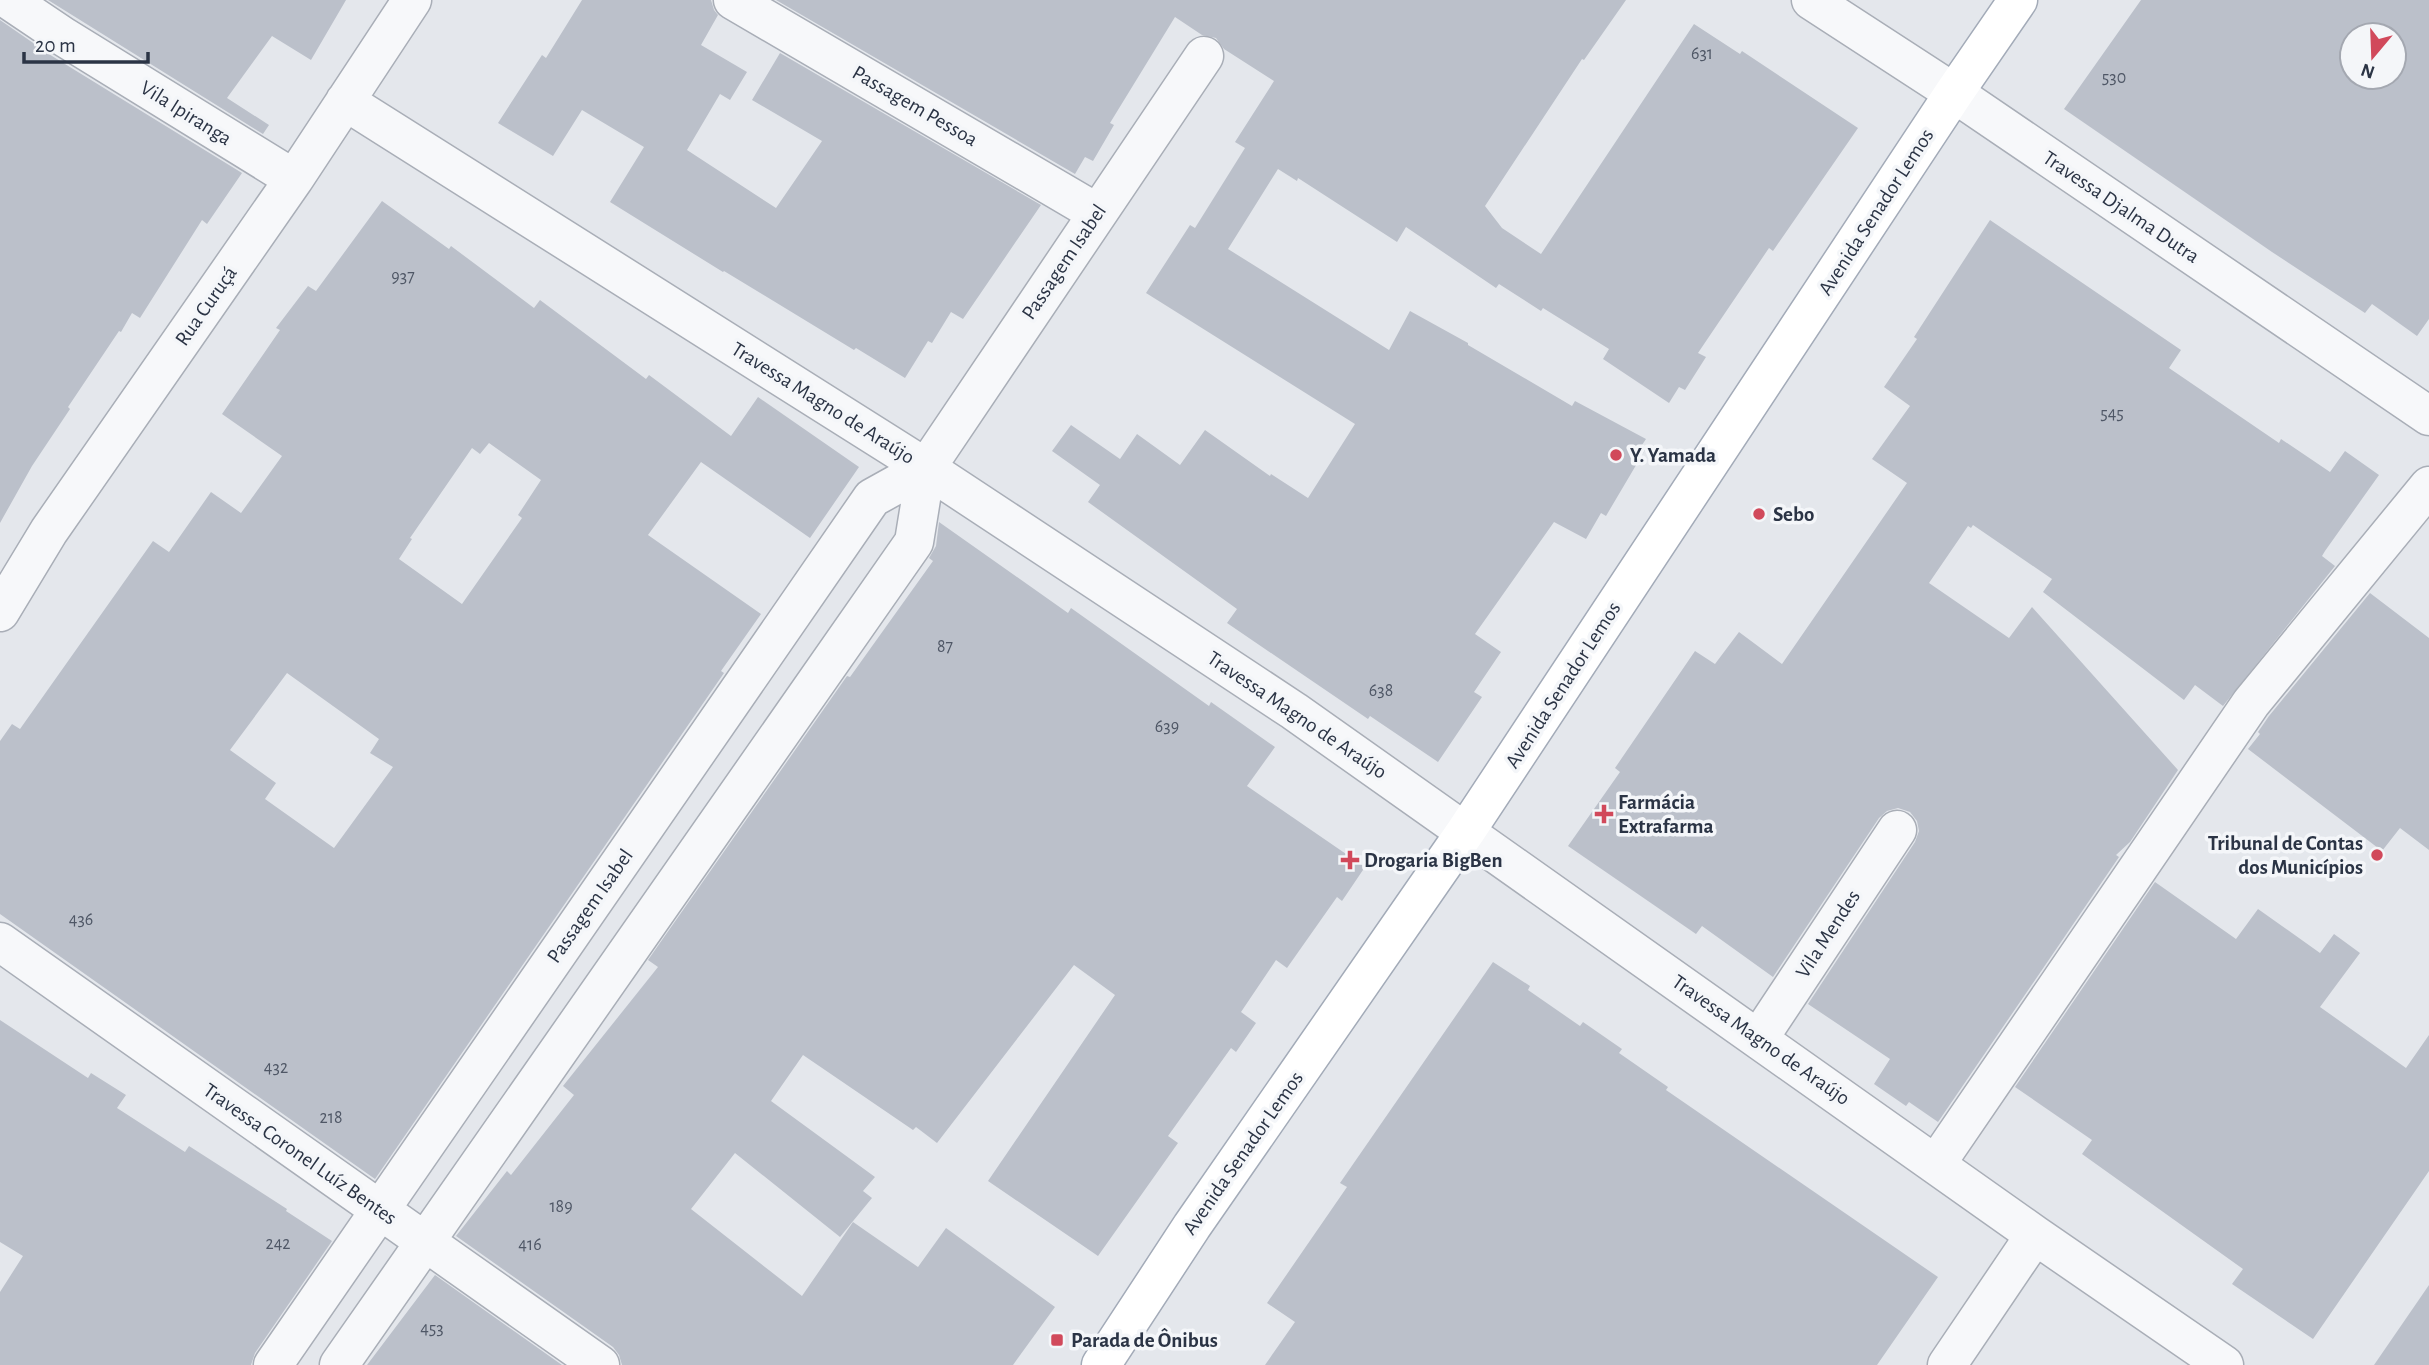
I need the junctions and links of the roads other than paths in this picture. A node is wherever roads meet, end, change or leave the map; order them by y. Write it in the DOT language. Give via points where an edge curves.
graph roads {
  1 [pos="9,0"];
  2 [pos="412,0"];
  3 [pos="733,0"];
  4 [pos="1811,0"];
  5 [pos="2018,0"];
  6 [pos="1204,56"];
  7 [pos="1954,93"];
  8 [pos="345,101"];
  9 [pos="294,179"];
  10 [pos="1097,213"];
  11 [pos="2425,407"];
  12 [pos="926,468"];
  13 [pos="2429,486"];
  14 [pos="0,612"];
  15 [pos="1896,830"];
  16 [pos="1466,831"];
  17 [pos="0,942"];
  18 [pos="1759,1038"];
  19 [pos="1936,1164"];
  20 [pos="379,1210"];
  21 [pos="2035,1235"];
  22 [pos="425,1242"];
  23 [pos="273,1365"];
  24 [pos="338,1365"];
  25 [pos="600,1365"];
  26 [pos="1101,1365"];
  27 [pos="1947,1365"];
  28 [pos="2224,1365"];
  1 -- 9 [label="street, Vila Ipiranga"];
  2 -- 8 [label="street, Rua Curuçá"];
  3 -- 10 [label="street, Passagem Pessoa"];
  4 -- 7 [label="street, Travessa Djalma Dutra"];
  5 -- 7 [label="main road, Avenida Senador Lemos"];
  6 -- 10 [label="street, Passagem Isabel"];
  7 -- 11 [label="street, Travessa Djalma Dutra"];
  7 -- 16 [label="main road, Avenida Senador Lemos"];
  8 -- 9 [label="street, Rua Curuçá"];
  8 -- 12 [label="street, Travessa Magno de Araújo"];
  9 -- 14 [label="street, Rua Curuçá" via="49,531"];
  10 -- 12 [label="street, Passagem Isabel"];
  12 -- 16 [label="street, Travessa Magno de Araújo" via="1294,711"];
  12 -- 20 [label="street, Passagem Isabel" via="872,498"];
  12 -- 22 [label="street, Passagem Isabel" via="914,542"];
  13 -- 19 [label="street" via="2251,704"];
  15 -- 18 [label="street, Vila Mendes"];
  16 -- 18 [label="street, Travessa Magno de Araújo"];
  16 -- 26 [label="main road, Avenida Senador Lemos"];
  17 -- 20 [label="street, Travessa Coronel Luíz Bentes"];
  18 -- 19 [label="street, Travessa Magno de Araújo"];
  19 -- 21 [label="street, Travessa Magno de Araújo"];
  20 -- 22 [label="street, Travessa Coronel Luíz Bentes"];
  20 -- 23 [label="street, Passagem Isabel"];
  21 -- 27 [label="street"];
  21 -- 28 [label="street, Travessa Magno de Araújo"];
  22 -- 24 [label="street, Passagem Isabel"];
  22 -- 25 [label="street, Travessa Coronel Luíz Bentes"];
}
